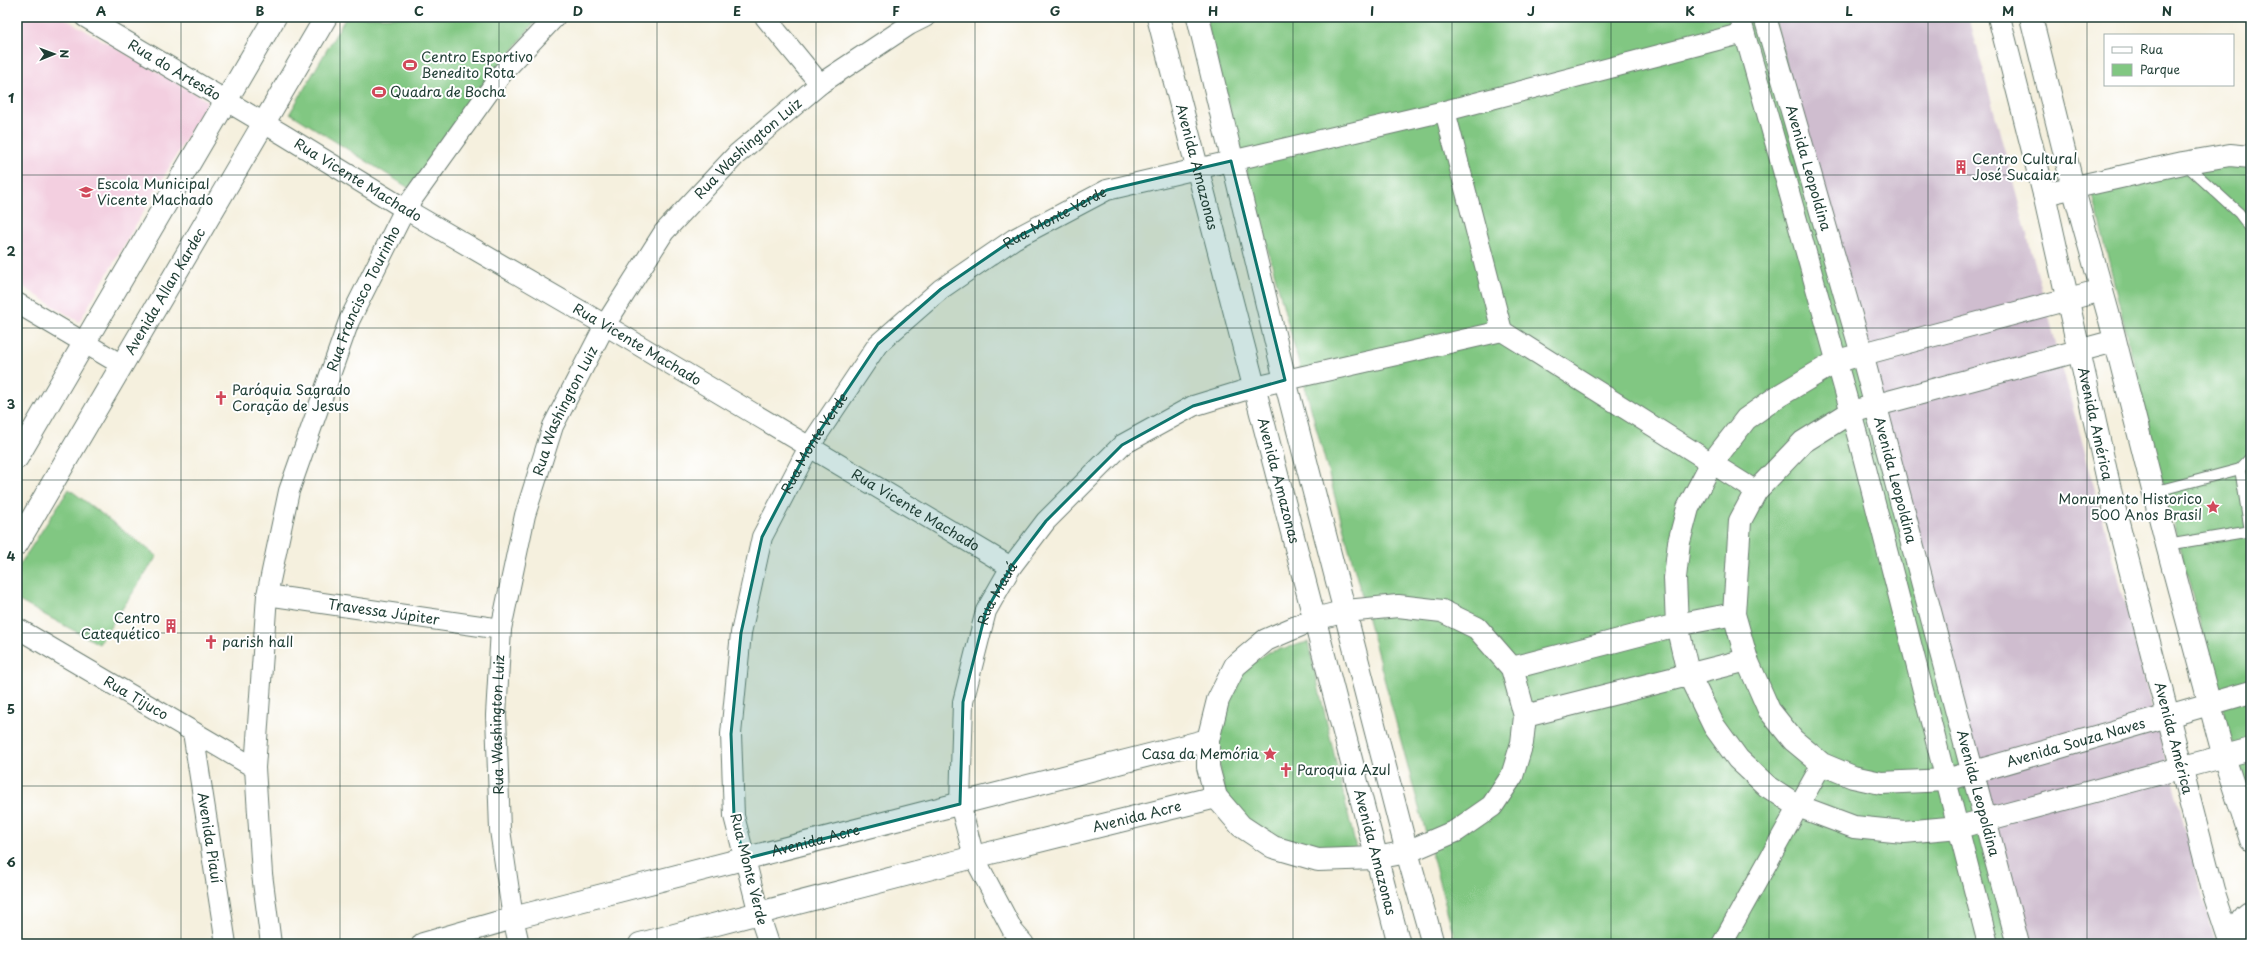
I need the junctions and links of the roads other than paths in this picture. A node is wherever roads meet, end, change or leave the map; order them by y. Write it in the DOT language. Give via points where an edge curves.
graph roads {
  1 [pos="85,17"];
  2 [pos="275,17"];
  3 [pos="326,17"];
  4 [pos="554,17"];
  5 [pos="766,17"];
  6 [pos="925,17"];
  7 [pos="1158,17"];
  8 [pos="1198,17"];
  9 [pos="1765,17"];
  10 [pos="1999,17"];
  11 [pos="2031,17"];
  12 [pos="1742,25"];
  13 [pos="820,84"];
  14 [pos="226,100"];
  15 [pos="1445,111"];
  16 [pos="264,123"];
  17 [pos="2251,157"];
  18 [pos="1231,161"];
  19 [pos="2183,163"];
  20 [pos="1199,169"];
  21 [pos="2073,187"];
  22 [pos="2044,194"];
  23 [pos="405,209"];
  24 [pos="2251,229"];
  25 [pos="2102,290"];
  26 [pos="2067,300"];
  27 [pos="17,303"];
  28 [pos="605,326"];
  29 [pos="1502,331"];
  30 [pos="2115,341"];
  31 [pos="84,342"];
  32 [pos="2079,350"];
  33 [pos="1862,354"];
  34 [pos="1837,361"];
  35 [pos="122,365"];
  36 [pos="1285,380"];
  37 [pos="1255,387"];
  38 [pos="1875,406"];
  39 [pos="1851,412"];
  40 [pos="809,446"];
  41 [pos="2251,457"];
  42 [pos="17,458"];
  43 [pos="1711,464"];
  44 [pos="2240,469"];
  45 [pos="1756,492"];
  46 [pos="2153,492"];
  47 [pos="2251,531"];
  48 [pos="17,544"];
  49 [pos="2167,545"];
  50 [pos="1011,567"];
  51 [pos="267,595"];
  52 [pos="1346,611"];
  53 [pos="1734,614"];
  54 [pos="1315,619"];
  55 [pos="1678,624"];
  56 [pos="17,628"];
  57 [pos="500,629"];
  58 [pos="1747,660"];
  59 [pos="1512,668"];
  60 [pos="1688,673"];
  61 [pos="2251,692"];
  62 [pos="2210,704"];
  63 [pos="2168,715"];
  64 [pos="1525,716"];
  65 [pos="193,732"];
  66 [pos="1208,740"];
  67 [pos="2251,749"];
  68 [pos="2224,757"];
  69 [pos="1822,764"];
  70 [pos="255,768"];
  71 [pos="2182,768"];
  72 [pos="1974,772"];
  73 [pos="1946,780"];
  74 [pos="1216,796"];
  75 [pos="960,804"];
  76 [pos="1798,806"];
  77 [pos="1986,819"];
  78 [pos="1959,827"];
  79 [pos="2251,840"];
  80 [pos="1407,852"];
  81 [pos="974,857"];
  82 [pos="1376,858"];
  83 [pos="744,859"];
  84 [pos="2251,911"];
  85 [pos="759,914"];
  86 [pos="513,918"];
  87 [pos="226,944"];
  88 [pos="271,944"];
  89 [pos="423,944"];
  90 [pos="519,944"];
  91 [pos="640,944"];
  92 [pos="769,944"];
  93 [pos="1024,944"];
  94 [pos="1399,944"];
  95 [pos="1433,944"];
  96 [pos="1722,944"];
  97 [pos="1988,944"];
  98 [pos="2018,944"];
  99 [pos="2230,944"];
  100 [pos="2234,944"];
  1 -- 14 [label="street, Rua do Artesão"];
  2 -- 14 [label="street"];
  3 -- 16 [label="street, Avenida Allan Kardec"];
  4 -- 23 [label="street, Rua Francisco Tourinho" via="503,72"];
  5 -- 13 [label="street"];
  6 -- 13 [label="street, Rua Washington Luiz"];
  7 -- 20 [label="street, Avenida Amazonas"];
  8 -- 18 [label="street"];
  9 -- 33 [label="street, Avenida Leopoldina"];
  10 -- 22 [label="street, Avenida América"];
  11 -- 21 [label="street"];
  12 -- 15 [label="street, Rua Monte Verde"];
  12 -- 34 [label="street"];
  13 -- 28 [label="street, Rua Washington Luiz" via="737,154 664,232"];
  14 -- 16 [label="street, Rua do Artesão"];
  14 -- 31 [label="street"];
  15 -- 18 [label="street, Rua Monte Verde"];
  15 -- 29 [label="street"];
  16 -- 23 [label="street, Rua Vicente Machado"];
  16 -- 35 [label="street, Avenida Allan Kardec"];
  17 -- 19 [label="street" via="2230,155"];
  18 -- 20 [label="street, Rua Monte Verde"];
  18 -- 36 [label="street"];
  19 -- 21 [label="street"];
  19 -- 24 [label="lane" via="2239,213"];
  20 -- 37 [label="street, Avenida Amazonas"];
  20 -- 40 [label="street, Rua Monte Verde" via="1107,190 1014,239 941,289 878,344"];
  21 -- 22 [label="street"];
  21 -- 25 [label="street"];
  22 -- 26 [label="street, Avenida América"];
  23 -- 28 [label="street, Rua Vicente Machado"];
  23 -- 51 [label="street, Rua Francisco Tourinho" via="349,321 289,491"];
  25 -- 26 [label="street"];
  25 -- 30 [label="street"];
  26 -- 32 [label="street, Avenida América"];
  26 -- 33 [label="street"];
  27 -- 31 [label="street"];
  28 -- 40 [label="street, Rua Vicente Machado"];
  28 -- 57 [label="street, Rua Washington Luiz" via="553,426 525,515"];
  29 -- 36 [label="street, Rua Mauá"];
  29 -- 43 [label="street"];
  30 -- 32 [label="street, Avenida Souza Naves"];
  30 -- 46 [label="street"];
  31 -- 35 [label="street"];
  31 -- 42 [label="street"];
  32 -- 38 [label="street, Avenida Souza Naves"];
  32 -- 63 [label="street, Avenida América" via="2114,503"];
  33 -- 34 [label="street"];
  33 -- 38 [label="street, Avenida Leopoldina"];
  34 -- 39 [label="street"];
  34 -- 43 [label="street" via="1746,419"];
  35 -- 48 [label="street, Avenida Allan Kardec"];
  36 -- 37 [label="street, Rua Mauá"];
  36 -- 52 [label="street"];
  37 -- 50 [label="street, Rua Mauá" via="1193,406 1122,445 1046,521"];
  37 -- 54 [label="street, Avenida Amazonas"];
  38 -- 39 [label="street, Avenida Souza Naves"];
  38 -- 72 [label="street, Avenida Leopoldina"];
  39 -- 45 [label="street, Avenida Souza Naves" via="1803,442"];
  39 -- 73 [label="street"];
  40 -- 50 [label="street, Rua Vicente Machado"];
  40 -- 83 [label="street, Rua Monte Verde" via="762,537 741,633 731,734 734,816"];
  41 -- 44 [label="lane"];
  43 -- 45 [label="street"];
  43 -- 55 [label="street" via="1688,508 1679,542 1675,578"];
  44 -- 46 [label="lane"];
  44 -- 47 [label="lane"];
  45 -- 53 [label="street, Avenida Souza Naves" via="1740,521"];
  46 -- 49 [label="street"];
  47 -- 49 [label="lane"];
  49 -- 62 [label="street"];
  50 -- 75 [label="street, Rua Mauá" via="986,611 963,702"];
  51 -- 57 [label="street, Travessa Júpiter"];
  51 -- 70 [label="street, Rua Francisco Tourinho"];
  52 -- 54 [label="street"];
  52 -- 59 [label="street" via="1398,606 1442,611 1477,628"];
  52 -- 80 [label="street"];
  53 -- 55 [label="street"];
  53 -- 58 [label="street, Avenida Souza Naves"];
  54 -- 66 [label="street" via="1266,640 1235,666 1218,700"];
  54 -- 82 [label="street, Avenida Amazonas"];
  55 -- 59 [label="street"];
  55 -- 60 [label="street"];
  56 -- 65 [label="street, Rua Tijuco"];
  57 -- 86 [label="street, Rua Washington Luiz" via="496,715 500,830"];
  58 -- 60 [label="street"];
  58 -- 69 [label="street, Avenida Souza Naves" via="1769,710 1793,740"];
  59 -- 64 [label="street"];
  60 -- 64 [label="street"];
  60 -- 76 [label="street" via="1714,726 1738,758 1767,786"];
  61 -- 62 [label="street, Avenida Souza Naves"];
  62 -- 63 [label="street, Avenida Souza Naves"];
  62 -- 68 [label="street"];
  63 -- 71 [label="street, Avenida América"];
  63 -- 72 [label="street, Avenida Souza Naves"];
  64 -- 80 [label="street" via="1522,743 1512,776 1492,806 1456,831"];
  65 -- 70 [label="street, Rua Tijuco"];
  65 -- 87 [label="street, Avenida Piauí"];
  66 -- 74 [label="street" via="1208,767"];
  66 -- 75 [label="street, Avenida Acre"];
  67 -- 68 [label="street"];
  68 -- 71 [label="street"];
  68 -- 79 [label="street"];
  69 -- 73 [label="street, Avenida Souza Naves" via="1853,777 1881,783"];
  69 -- 76 [label="street"];
  70 -- 88 [label="street" via="262,874"];
  71 -- 77 [label="street"];
  71 -- 99 [label="street, Avenida América" via="2213,890"];
  72 -- 73 [label="street, Avenida Souza Naves"];
  72 -- 77 [label="street, Avenida Leopoldina"];
  73 -- 78 [label="street"];
  74 -- 81 [label="street, Avenida Acre"];
  74 -- 82 [label="street" via="1241,826 1273,847 1318,860"];
  75 -- 81 [label="street, Rua Mauá"];
  75 -- 83 [label="street, Avenida Acre"];
  76 -- 78 [label="street" via="1854,827 1904,832"];
  76 -- 96 [label="street"];
  77 -- 78 [label="street"];
  77 -- 98 [label="street, Avenida Leopoldina"];
  78 -- 97 [label="street"];
  80 -- 82 [label="street"];
  80 -- 95 [label="street"];
  81 -- 85 [label="street, Avenida Acre"];
  81 -- 93 [label="street, Rua Mauá" via="1013,931"];
  82 -- 94 [label="street, Avenida Amazonas"];
  83 -- 85 [label="street, Rua Monte Verde"];
  83 -- 86 [label="street, Avenida Acre"];
  84 -- 100 [label="street" via="2244,916 2235,934"];
  85 -- 91 [label="street, Avenida Acre"];
  85 -- 92 [label="street, Rua Monte Verde"];
  86 -- 89 [label="street, Avenida Acre"];
  86 -- 90 [label="street, Rua Washington Luiz"];
}
